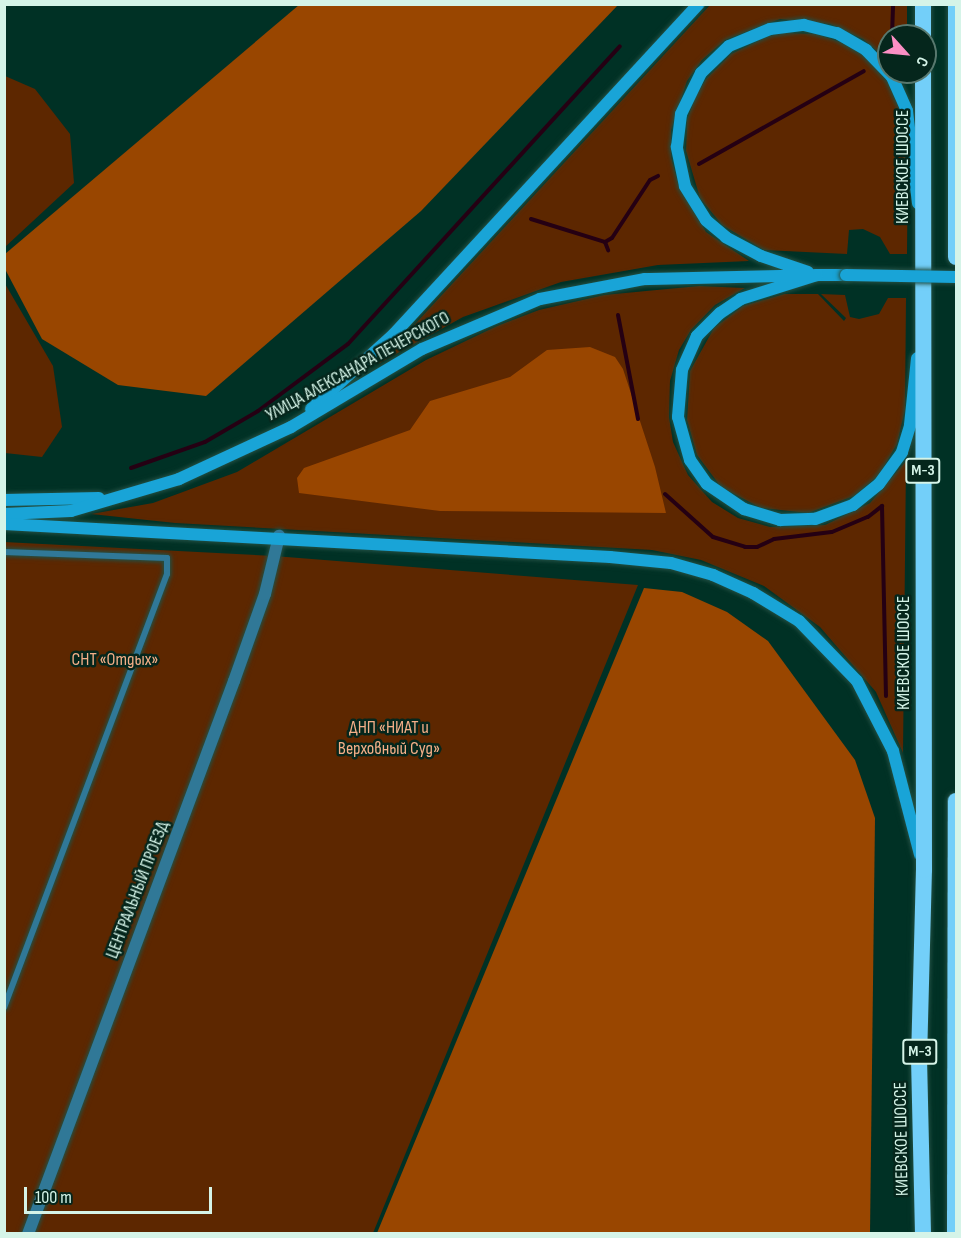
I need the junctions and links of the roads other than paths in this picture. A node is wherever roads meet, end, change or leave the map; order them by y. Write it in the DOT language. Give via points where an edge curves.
graph roads {
  1 [pos="698,4"];
  2 [pos="923,4"];
  3 [pos="956,4"];
  4 [pos="923,24"];
  5 [pos="923,84"];
  6 [pos="956,225"];
  7 [pos="922,228"];
  8 [pos="957,257"];
  9 [pos="817,275"];
  10 [pos="957,277"];
  11 [pos="922,330"];
  12 [pos="291,428"];
  13 [pos="136,494"];
  14 [pos="4,500"];
  15 [pos="4,514"];
  16 [pos="4,524"];
  17 [pos="279,536"];
  18 [pos="4,552"];
  19 [pos="957,801"];
  20 [pos="924,870"];
  21 [pos="4,1007"];
  22 [pos="956,1061"];
  23 [pos="921,1228"];
  24 [pos="28,1233"];
  25 [pos="955,1233"];
  1 -- 12 [label="main road" via="394,334"];
  2 -- 4 [label="highway"];
  3 -- 6 [label="highway"];
  5 -- 7 [label="highway, КИЕВСКОЕ ШОССЕ / М-3"];
  6 -- 8 [label="highway"];
  7 -- 9 [label="main road" via="909,119 898,87 885,68 857,44 827,30 794,26 749,36 708,64 689,92 677,135 681,174 698,210 726,237 761,256"];
  7 -- 11 [label="highway, КИЕВСКОЕ ШОССЕ / М-3"];
  9 -- 10 [label="main road, УЛИЦА АЛЕКСАНДРА ПЕЧЕРСКОГО, bridge"];
  9 -- 11 [label="main road" via="730,305 698,336 682,370 678,417 690,460 715,491 744,509 771,519 807,520 844,510 872,491 893,468 906,443"];
  9 -- 12 [label="main road, УЛИЦА АЛЕКСАНДРА ПЕЧЕРСКОГО" via="645,279 540,299 422,349"];
  11 -- 20 [label="highway, КИЕВСКОЕ ШОССЕ / М-3"];
  12 -- 13 [label="main road, УЛИЦА АЛЕКСАНДРА ПЕЧЕРСКОГО" via="196,472"];
  13 -- 14 [label="main road, УЛИЦА АЛЕКСАНДРА ПЕЧЕРСКОГО" via="75,501"];
  13 -- 15 [label="main road, УЛИЦА АЛЕКСАНДРА ПЕЧЕРСКОГО" via="71,511"];
  16 -- 17 [label="main road"];
  17 -- 20 [label="main road" via="670,563 713,575 753,593 799,621 827,646 866,696 893,751"];
  17 -- 24 [label="street, ЦЕНТРАЛЬНЫЙ ПРОЕЗД" via="223,712"];
  18 -- 21 [label="lane" via="167,558 167,574"];
  19 -- 22 [label="highway, М-3"];
  20 -- 23 [label="highway, КИЕВСКОЕ ШОССЕ / М-3" via="919,1060"];
  22 -- 25 [label="highway, М-3"];
}
